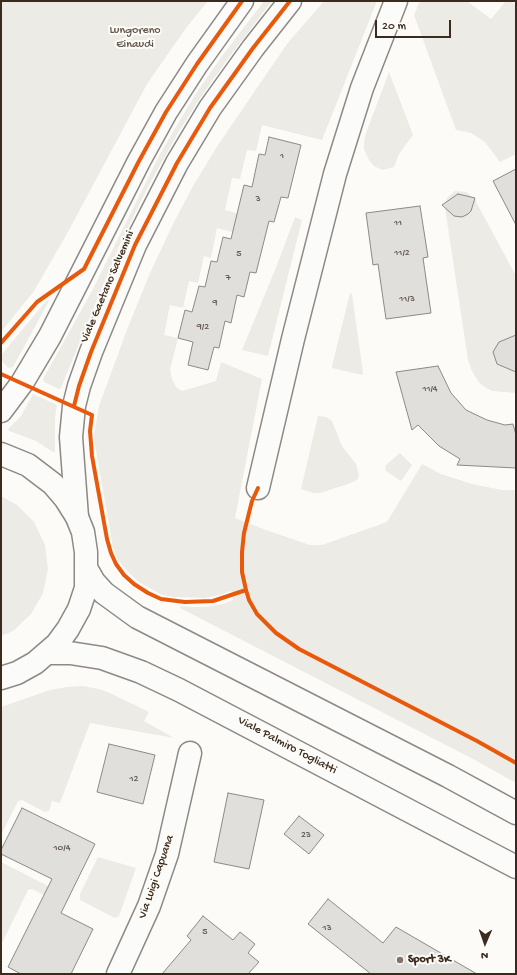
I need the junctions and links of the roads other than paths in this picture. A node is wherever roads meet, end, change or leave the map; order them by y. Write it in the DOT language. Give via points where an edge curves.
graph roads {
  1 [pos="242,1"];
  2 [pos="290,1"];
  3 [pos="396,1"];
  4 [pos="1,411"];
  5 [pos="1,454"];
  6 [pos="258,488"];
  7 [pos="77,517"];
  8 [pos="86,568"];
  9 [pos="48,653"];
  10 [pos="1,678"];
  11 [pos="190,753"];
  12 [pos="516,813"];
  13 [pos="516,867"];
  14 [pos="118,974"];
  1 -- 4 [label="main road" via="166,112 50,336 22,383"];
  2 -- 7 [label="main road, Viale Gaetano Salvemini" via="210,108 177,163 135,245 94,345 74,406 71,437"];
  3 -- 6 [label="main road" via="362,88 335,174"];
  5 -- 7 [label="main road" via="28,465 53,484"];
  7 -- 8 [label="main road" via="83,532"];
  8 -- 9 [label="main road" via="86,588 79,609 68,630"];
  8 -- 12 [label="main road" via="104,593 137,617"];
  9 -- 10 [label="main road" via="36,663"];
  9 -- 13 [label="main road, Viale Palmiro Togliatti" via="70,653 102,658 140,672"];
  11 -- 14 [label="main road, Via Luigi Capuana" via="167,854 149,906"];
}
